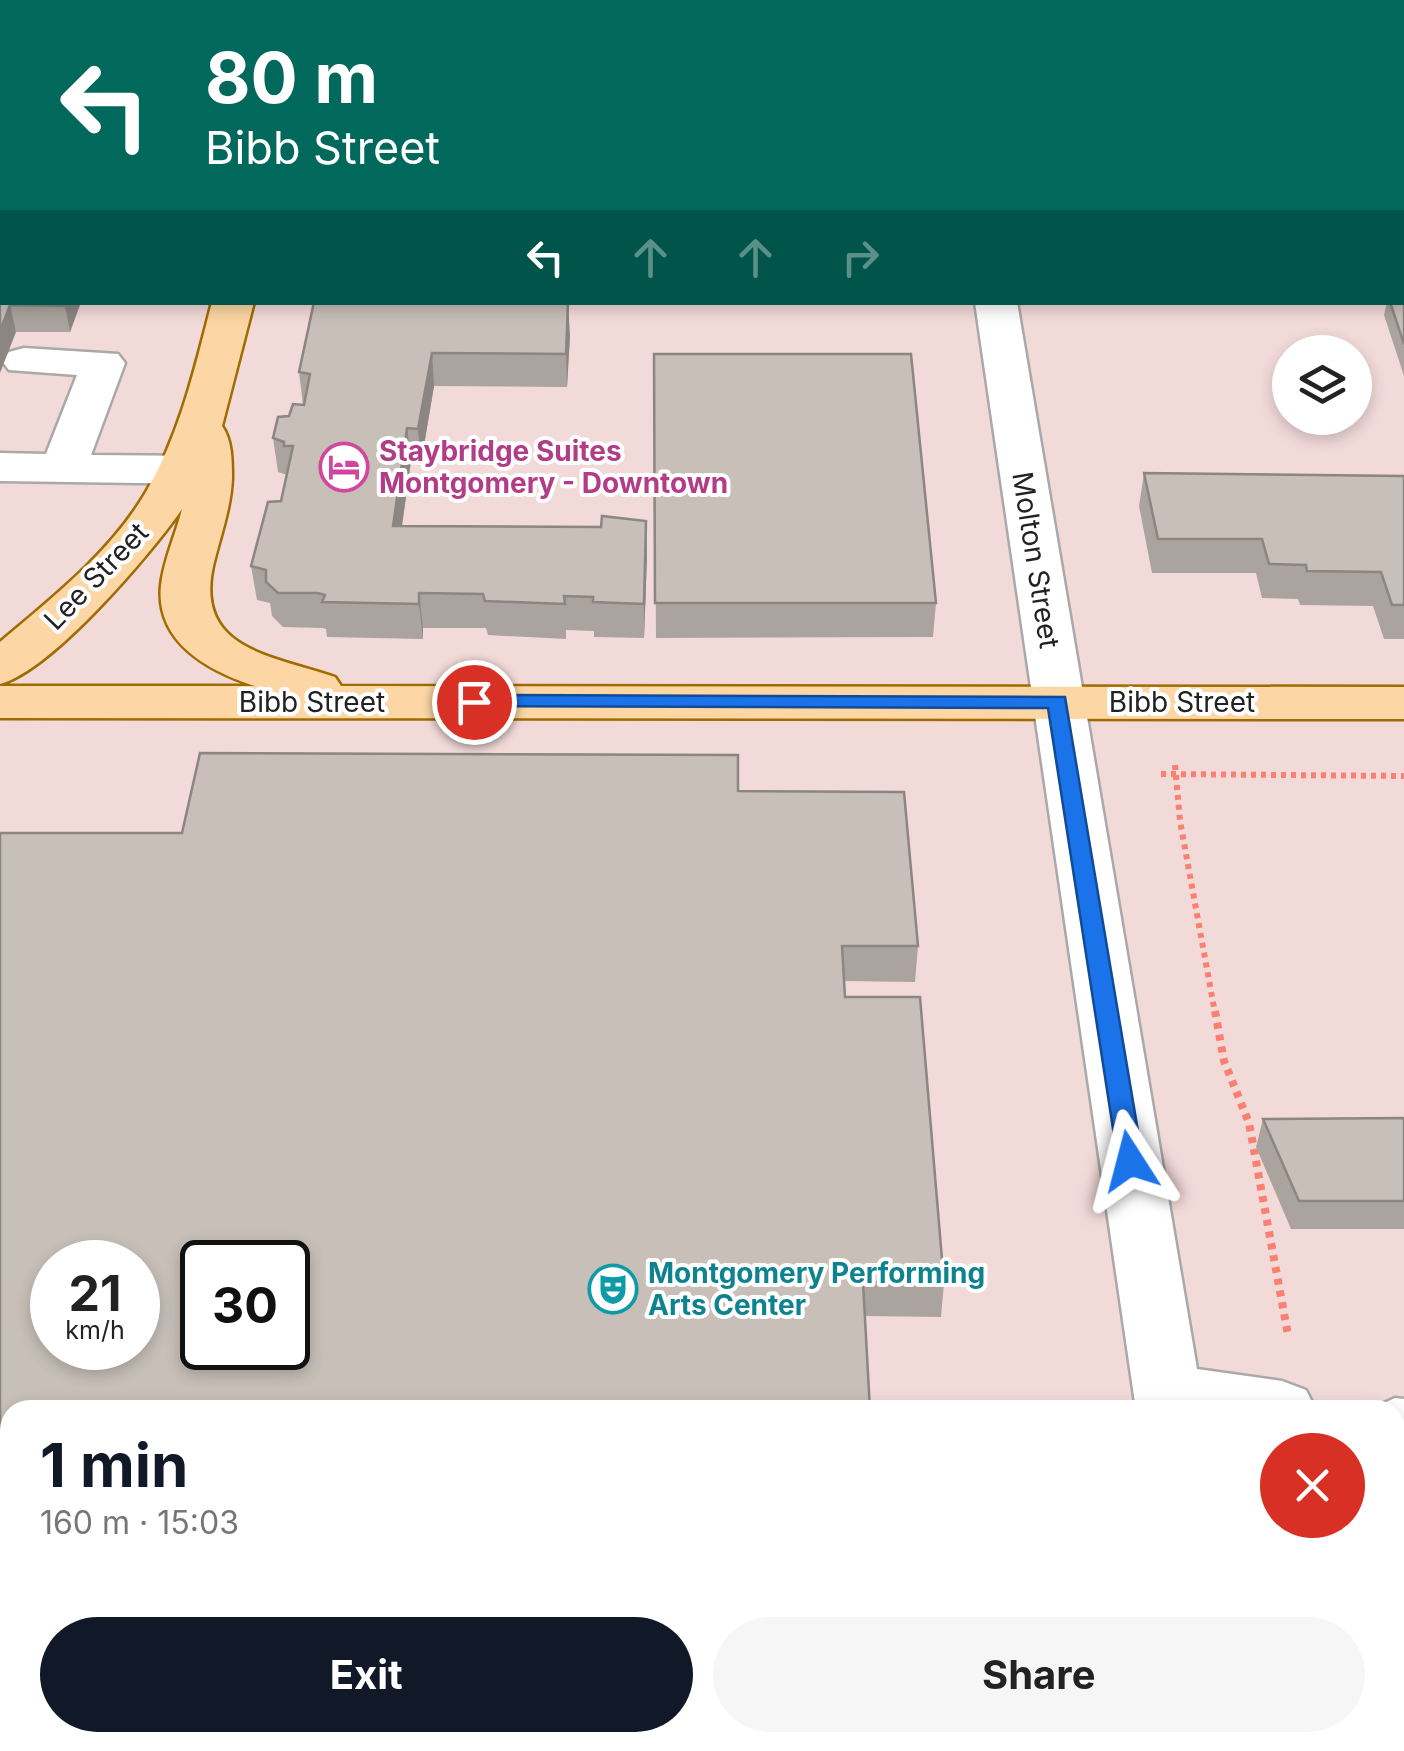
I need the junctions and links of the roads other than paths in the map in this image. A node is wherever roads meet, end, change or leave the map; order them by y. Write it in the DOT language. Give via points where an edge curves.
graph roads {
  1 [pos="232,305"];
  2 [pos="996,305"];
  3 [pos="24,362"];
  4 [pos="0,467"];
  5 [pos="62,468"];
  6 [pos="194,470"];
  7 [pos="0,668"];
  8 [pos="0,702"];
  9 [pos="357,702"];
  10 [pos="1058,702"];
  11 [pos="1404,703"];
  12 [pos="1168,1400"];
  1 -- 6 [label="main road"];
  2 -- 10 [label="street, Molton Street"];
  3 -- 5 [label="street" via="103,363"];
  4 -- 5 [label="street"];
  5 -- 6 [label="street"];
  6 -- 7 [label="main road, Lee Street" via="77,602"];
  6 -- 9 [label="main road" via="208,490 184,606 189,626 230,658"];
  8 -- 9 [label="main road, Bibb Street"];
  9 -- 10 [label="main road, Bibb Street"];
  10 -- 11 [label="main road, Bibb Street"];
  10 -- 12 [label="street, Molton Street"];
}
